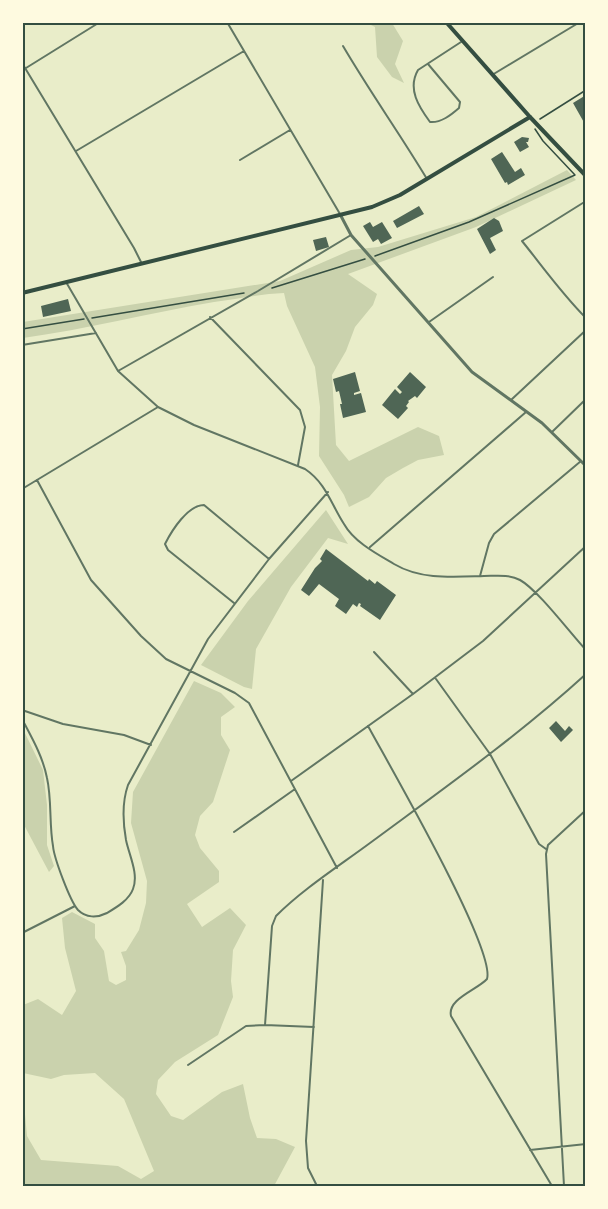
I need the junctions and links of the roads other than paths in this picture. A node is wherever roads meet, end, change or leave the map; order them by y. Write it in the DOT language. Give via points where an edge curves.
graph roads {
  1 [pos="100,22"];
  2 [pos="227,22"];
  3 [pos="446,22"];
  4 [pos="580,22"];
  5 [pos="461,42"];
  6 [pos="344,46"];
  7 [pos="244,51"];
  8 [pos="22,63"];
  9 [pos="428,64"];
  10 [pos="26,68"];
  11 [pos="491,75"];
  12 [pos="530,117"];
  13 [pos="290,130"];
  14 [pos="76,151"];
  15 [pos="240,160"];
  16 [pos="585,176"];
  17 [pos="427,179"];
  18 [pos="585,201"];
  19 [pos="341,216"];
  20 [pos="351,235"];
  21 [pos="142,264"];
  22 [pos="493,277"];
  23 [pos="66,282"];
  24 [pos="22,292"];
  25 [pos="210,317"];
  26 [pos="585,318"];
  27 [pos="428,323"];
  28 [pos="585,330"];
  29 [pos="96,333"];
  30 [pos="22,345"];
  31 [pos="118,371"];
  32 [pos="585,399"];
  33 [pos="510,401"];
  34 [pos="158,407"];
  35 [pos="526,412"];
  36 [pos="552,432"];
  37 [pos="581,461"];
  38 [pos="298,465"];
  39 [pos="585,466"];
  40 [pos="37,480"];
  41 [pos="22,489"];
  42 [pos="328,492"];
  43 [pos="585,546"];
  44 [pos="369,548"];
  45 [pos="269,559"];
  46 [pos="480,576"];
  47 [pos="535,593"];
  48 [pos="234,603"];
  49 [pos="585,650"];
  50 [pos="374,652"];
  51 [pos="190,672"];
  52 [pos="585,674"];
  53 [pos="435,678"];
  54 [pos="412,694"];
  55 [pos="22,710"];
  56 [pos="22,719"];
  57 [pos="368,726"];
  58 [pos="152,745"];
  59 [pos="490,754"];
  60 [pos="291,781"];
  61 [pos="295,789"];
  62 [pos="414,810"];
  63 [pos="585,810"];
  64 [pos="234,832"];
  65 [pos="546,849"];
  66 [pos="337,868"];
  67 [pos="323,878"];
  68 [pos="75,906"];
  69 [pos="22,933"];
  70 [pos="265,1025"];
  71 [pos="314,1027"];
  72 [pos="188,1065"];
  73 [pos="585,1144"];
  74 [pos="562,1146"];
  75 [pos="530,1150"];
  76 [pos="316,1186"];
  77 [pos="552,1186"];
  78 [pos="564,1186"];
  1 -- 10 [label="street"];
  2 -- 7 [label="street"];
  3 -- 5 [label="main road"];
  4 -- 11 [label="street"];
  5 -- 9 [label="street"];
  5 -- 11 [label="main road"];
  6 -- 17 [label="street"];
  7 -- 13 [label="street"];
  7 -- 14 [label="street"];
  8 -- 10 [label="street"];
  9 -- 9 [label="street" via="418,70 413,83 419,106 430,122 436,123 459,108 460,102"];
  10 -- 14 [label="street"];
  11 -- 12 [label="main road"];
  12 -- 16 [label="main road"];
  12 -- 17 [label="main road"];
  13 -- 15 [label="street"];
  13 -- 19 [label="street"];
  14 -- 21 [label="street"];
  17 -- 19 [label="main road" via="372,207"];
  18 -- 26 [label="street" via="522,241"];
  19 -- 20 [label="street"];
  19 -- 21 [label="main road"];
  20 -- 25 [label="street"];
  20 -- 27 [label="street"];
  21 -- 23 [label="main road"];
  22 -- 27 [label="street"];
  23 -- 24 [label="main road"];
  23 -- 29 [label="street"];
  25 -- 31 [label="street"];
  25 -- 38 [label="street" via="300,410 305,427"];
  27 -- 33 [label="street" via="472,372"];
  28 -- 33 [label="street"];
  29 -- 30 [label="street"];
  29 -- 31 [label="street"];
  31 -- 34 [label="street"];
  32 -- 36 [label="street"];
  33 -- 35 [label="street"];
  34 -- 38 [label="street"];
  34 -- 40 [label="street"];
  35 -- 36 [label="street"];
  35 -- 44 [label="street"];
  36 -- 37 [label="street"];
  37 -- 39 [label="street"];
  37 -- 46 [label="street" via="494,534"];
  38 -- 42 [label="street" via="314,475"];
  40 -- 41 [label="street"];
  40 -- 51 [label="street" via="96,587 158,654"];
  42 -- 44 [label="street" via="344,525"];
  42 -- 45 [label="street"];
  43 -- 47 [label="street"];
  44 -- 46 [label="street" via="416,574"];
  45 -- 48 [label="street"];
  45 -- 48 [label="street" via="204,505 193,507 176,527 165,543 168,550"];
  46 -- 47 [label="street" via="514,577"];
  47 -- 49 [label="street"];
  47 -- 53 [label="street"];
  48 -- 51 [label="street" via="207,639"];
  50 -- 54 [label="street"];
  51 -- 58 [label="street"];
  51 -- 60 [label="street" via="249,703"];
  52 -- 59 [label="street"];
  53 -- 54 [label="street"];
  53 -- 59 [label="street"];
  54 -- 57 [label="street"];
  55 -- 58 [label="street"];
  56 -- 68 [label="street" via="45,768 55,857"];
  57 -- 60 [label="street"];
  57 -- 62 [label="street"];
  58 -- 68 [label="street" via="128,785 125,799 126,839 135,875 132,891 116,908 96,917"];
  59 -- 62 [label="street"];
  59 -- 65 [label="street" via="538,844"];
  60 -- 61 [label="street"];
  61 -- 64 [label="street"];
  61 -- 66 [label="street"];
  62 -- 66 [label="street"];
  62 -- 75 [label="street" via="465,908 488,972 485,981 453,1005 450,1014"];
  63 -- 65 [label="street"];
  65 -- 74 [label="street"];
  66 -- 67 [label="street"];
  67 -- 70 [label="street" via="273,920"];
  67 -- 71 [label="street"];
  68 -- 69 [label="street"];
  70 -- 71 [label="street"];
  70 -- 72 [label="street" via="243,1028"];
  71 -- 76 [label="street" via="306,1148 308,1168"];
  73 -- 74 [label="street"];
  74 -- 75 [label="street"];
  74 -- 78 [label="street"];
  75 -- 77 [label="street"];
}
